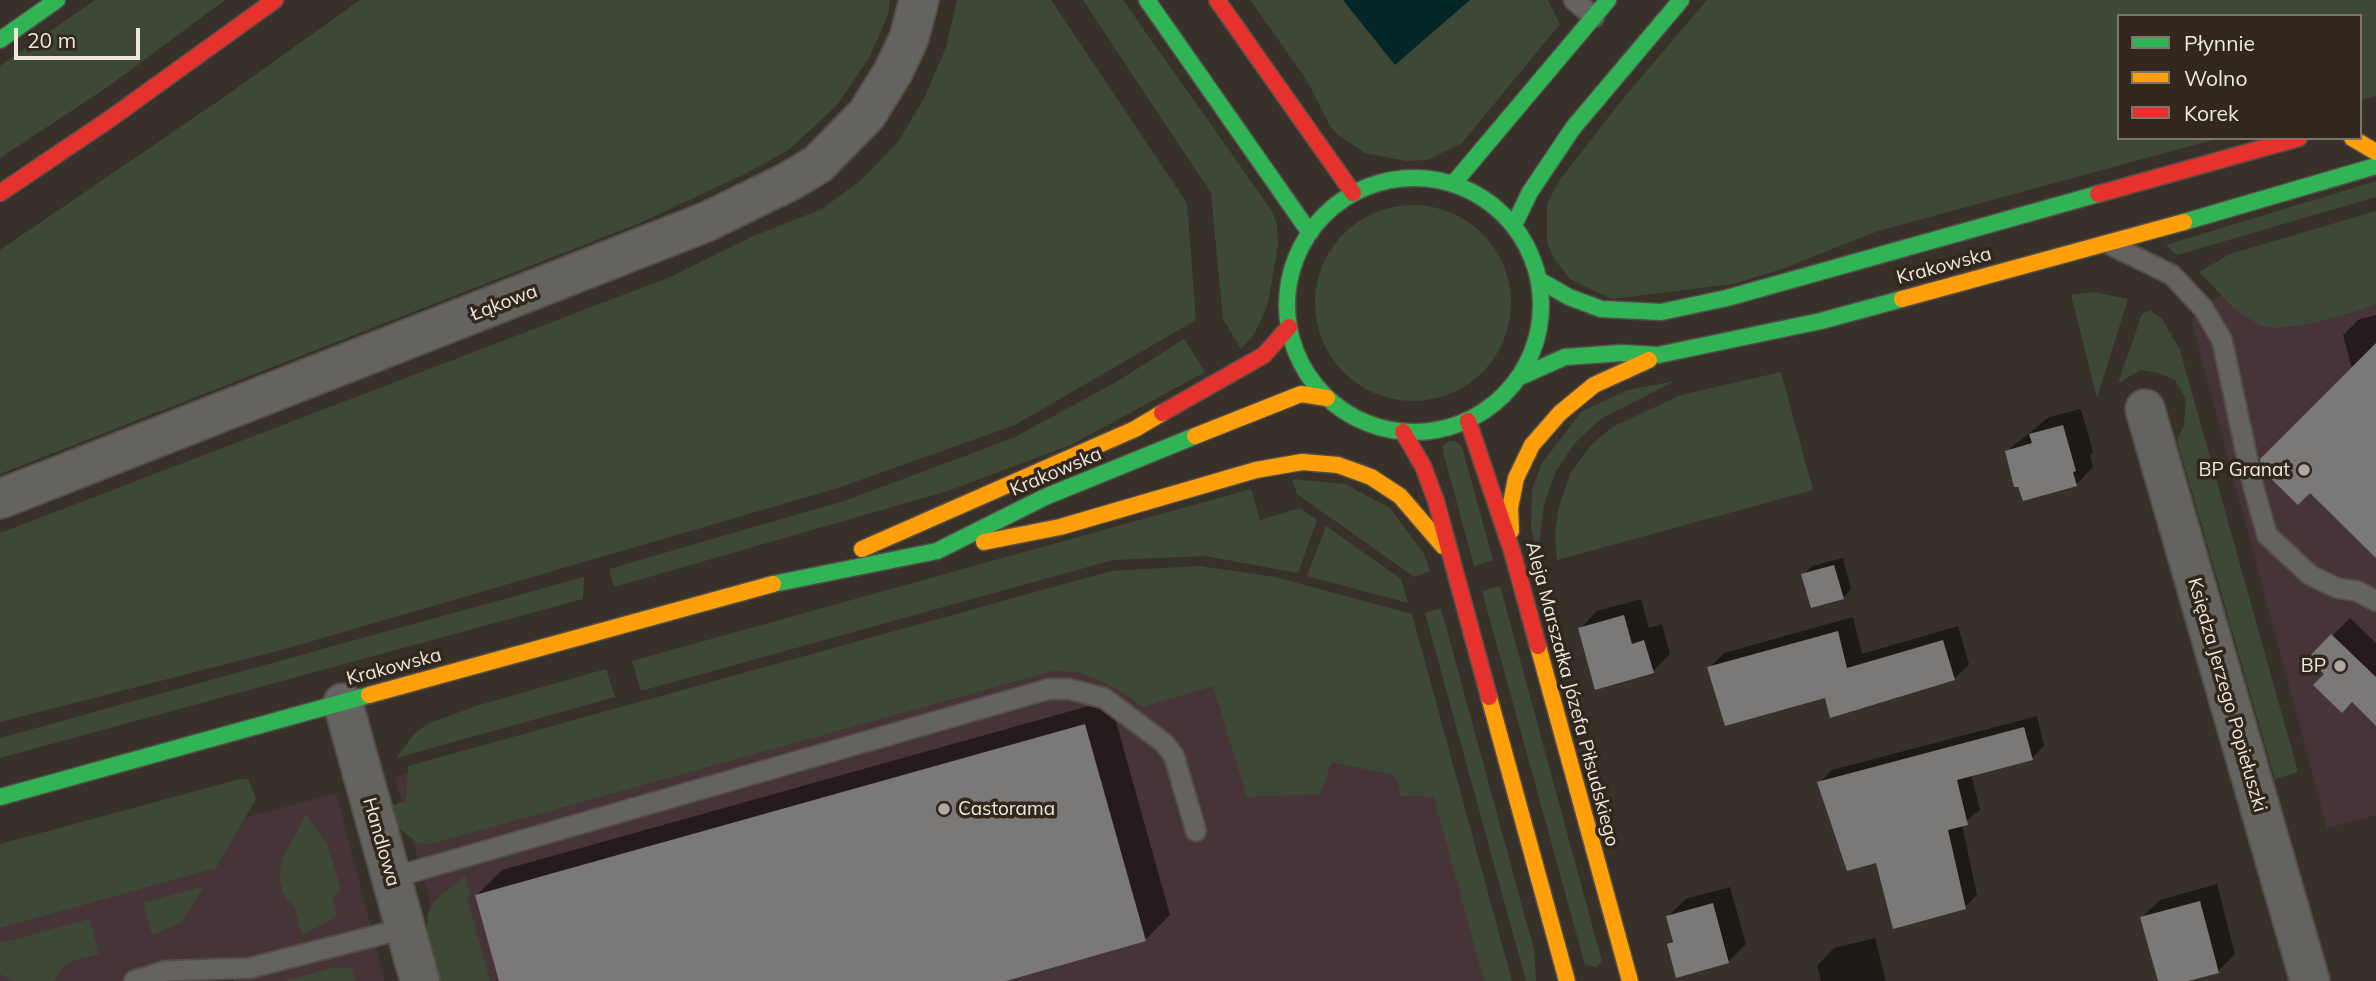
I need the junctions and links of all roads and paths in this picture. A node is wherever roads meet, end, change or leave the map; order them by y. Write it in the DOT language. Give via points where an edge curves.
graph roads {
  1 [pos="57,0"];
  2 [pos="275,0"];
  3 [pos="919,0"];
  4 [pos="1147,0"];
  5 [pos="1217,0"];
  6 [pos="1574,0"];
  7 [pos="1608,0"];
  8 [pos="1681,0"];
  9 [pos="1594,16"];
  10 [pos="0,40"];
  11 [pos="2292,140"];
  12 [pos="2355,140"];
  13 [pos="2376,152"];
  14 [pos="2376,166"];
  15 [pos="1453,184"];
  16 [pos="0,193"];
  17 [pos="1353,193"];
  18 [pos="1514,225"];
  19 [pos="1310,233"];
  20 [pos="2109,244"];
  21 [pos="1539,279"];
  22 [pos="1289,327"];
  23 [pos="1658,355"];
  24 [pos="1520,377"];
  25 [pos="1327,398"];
  26 [pos="2145,409"];
  27 [pos="1468,421"];
  28 [pos="1404,432"];
  29 [pos="0,499"];
  30 [pos="937,551"];
  31 [pos="1511,551"];
  32 [pos="1449,553"];
  33 [pos="798,577"];
  34 [pos="2376,601"];
  35 [pos="343,703"];
  36 [pos="0,797"];
  37 [pos="1196,831"];
  38 [pos="391,878"];
  39 [pos="405,928"];
  40 [pos="252,975"];
  41 [pos="134,981"];
  42 [pos="420,981"];
  43 [pos="1567,981"];
  44 [pos="1630,981"];
  45 [pos="2310,981"];
  1 -- 10 [label="main road"];
  2 -- 16 [label="main road"];
  3 -- 29 [label="street, Łąkowa" via="909,38 867,114 818,164 790,181 706,222"];
  4 -- 19 [label="main road"];
  5 -- 17 [label="main road"];
  6 -- 9 [label="lane"];
  7 -- 9 [label="main road"];
  8 -- 18 [label="main road" via="1566,138"];
  9 -- 15 [label="main road"];
  11 -- 21 [label="main road, Krakowska" via="1727,298 1661,312 1601,309 1569,298"];
  12 -- 13 [label="main road"];
  14 -- 20 [label="main road, Krakowska"];
  15 -- 17 [label="main road" via="1420,178 1386,181"];
  15 -- 18 [label="main road" via="1496,208"];
  17 -- 19 [label="main road"];
  18 -- 21 [label="main road"];
  19 -- 22 [label="main road" via="1295,262 1287,294"];
  20 -- 23 [label="main road, Krakowska" via="1821,321"];
  20 -- 34 [label="lane" via="2172,275 2203,308 2222,340 2267,535 2311,575"];
  21 -- 24 [label="main road" via="1539,330"];
  22 -- 25 [label="main road" via="1296,354"];
  22 -- 33 [label="main road, Krakowska" via="1264,355 1135,429"];
  23 -- 24 [label="main road, Krakowska" via="1565,357"];
  23 -- 31 [label="main road" via="1594,385 1560,413 1532,445 1516,478 1510,508"];
  24 -- 27 [label="main road" via="1497,402"];
  25 -- 28 [label="main road" via="1376,427"];
  25 -- 30 [label="main road, Krakowska" via="1301,394 1261,409 1045,497"];
  26 -- 45 [label="street, Księdza Jerzego Popiełuszki"];
  27 -- 28 [label="main road" via="1437,430"];
  27 -- 31 [label="main road, Aleja Marszałka Józefa Piłsudskiego"];
  28 -- 32 [label="main road" via="1423,466"];
  30 -- 32 [label="main road" via="1060,527 1256,470 1302,462 1338,466 1371,477 1400,496"];
  30 -- 33 [label="main road, Krakowska"];
  31 -- 44 [label="main road, Aleja Marszałka Józefa Piłsudskiego"];
  32 -- 43 [label="main road"];
  33 -- 35 [label="main road, Krakowska"];
  35 -- 36 [label="main road, Krakowska"];
  35 -- 38 [label="street, Handlowa"];
  37 -- 38 [label="lane" via="1174,755 1164,743 1104,698 1049,689"];
  38 -- 39 [label="street, Handlowa"];
  39 -- 40 [label="lane"];
  39 -- 42 [label="street, Handlowa"];
  40 -- 41 [label="lane" via="165,971"];
}
